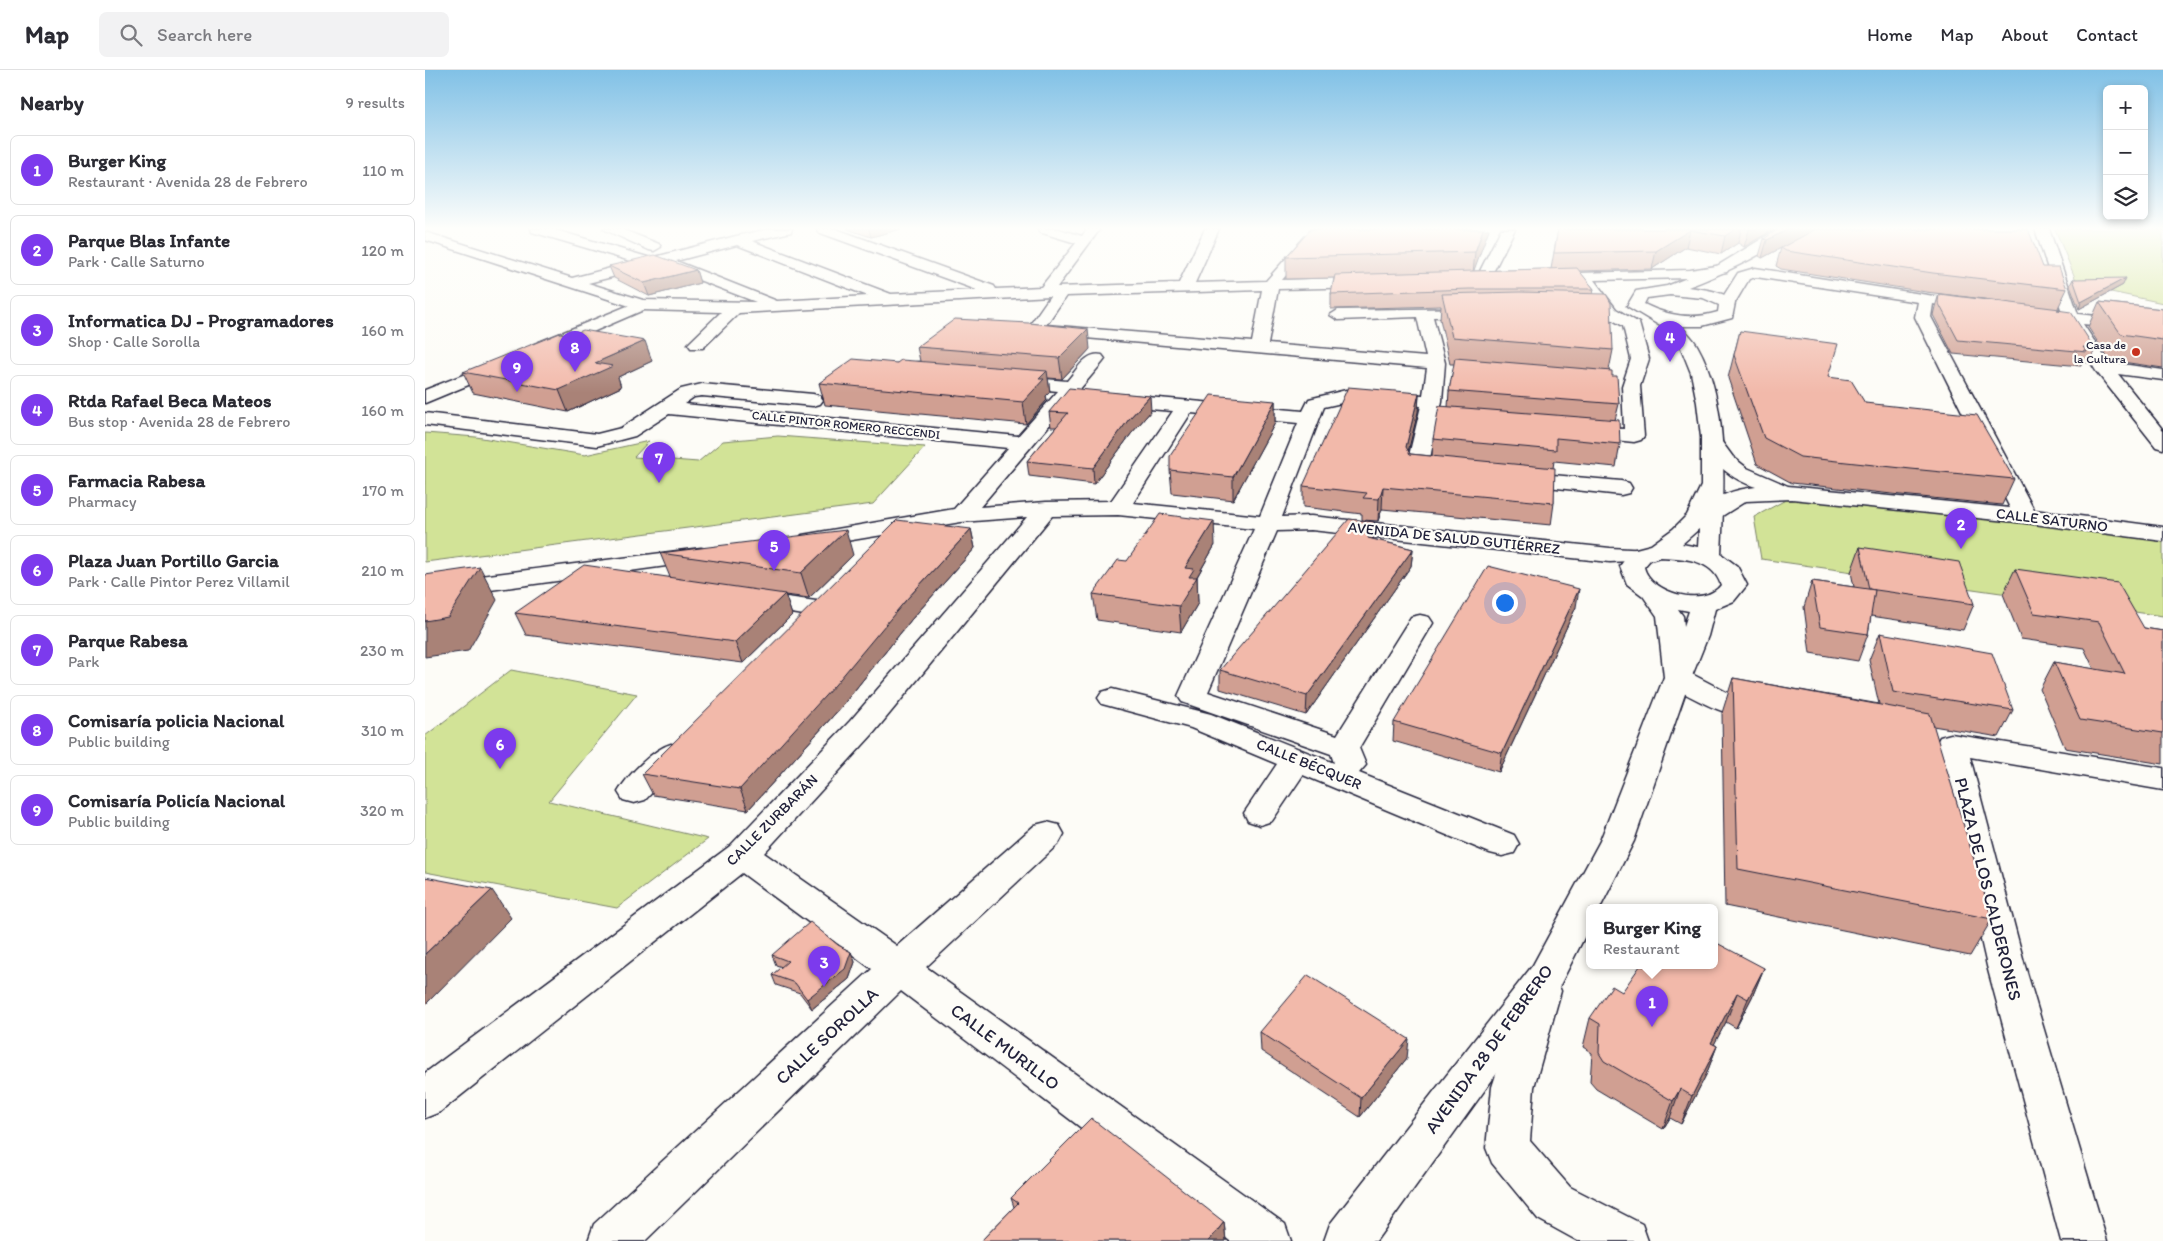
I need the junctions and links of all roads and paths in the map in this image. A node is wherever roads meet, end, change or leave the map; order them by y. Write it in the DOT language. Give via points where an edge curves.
graph roads {
  1 [pos="578,284"];
  2 [pos="718,284"];
  3 [pos="850,284"];
  4 [pos="974,284"];
  5 [pos="1058,284"];
  6 [pos="1187,284"];
  7 [pos="1271,284"];
  8 [pos="1285,284"];
  9 [pos="1589,284"];
  10 [pos="1617,284"];
  11 [pos="1686,284"];
  12 [pos="1710,284"];
  13 [pos="1738,284"];
  14 [pos="1853,284"];
  15 [pos="2060,284"];
  16 [pos="1185,287"];
  17 [pos="1670,290"];
  18 [pos="1650,291"];
  19 [pos="1053,292"];
  20 [pos="1000,293"];
  21 [pos="1706,294"];
  22 [pos="1926,299"];
  23 [pos="893,300"];
  24 [pos="1727,302"];
  25 [pos="642,305"];
  26 [pos="780,306"];
  27 [pos="1984,307"];
  28 [pos="735,308"];
  29 [pos="1497,310"];
  30 [pos="1424,312"];
  31 [pos="1591,312"];
  32 [pos="1610,312"];
  33 [pos="2023,312"];
  34 [pos="1338,315"];
  35 [pos="1658,318"];
  36 [pos="2071,319"];
  37 [pos="1707,322"];
  38 [pos="2163,328"];
  39 [pos="697,344"];
  40 [pos="1259,348"];
  41 [pos="1691,350"];
  42 [pos="1096,359"];
  43 [pos="1436,367"];
  44 [pos="2102,367"];
  45 [pos="1454,372"];
  46 [pos="2163,375"];
  47 [pos="993,381"];
  48 [pos="1613,384"];
  49 [pos="1631,386"];
  50 [pos="1078,394"];
  51 [pos="425,397"];
  52 [pos="1186,406"];
  53 [pos="668,408"];
  54 [pos="2138,412"];
  55 [pos="1436,414"];
  56 [pos="2163,414"];
  57 [pos="1311,418"];
  58 [pos="787,419"];
  59 [pos="425,420"];
  60 [pos="1565,431"];
  61 [pos="1713,442"];
  62 [pos="1023,443"];
  63 [pos="2163,443"];
  64 [pos="1455,472"];
  65 [pos="1494,476"];
  66 [pos="1710,485"];
  67 [pos="1621,488"];
  68 [pos="1792,492"];
  69 [pos="1118,508"];
  70 [pos="1045,509"];
  71 [pos="1711,512"];
  72 [pos="961,515"];
  73 [pos="2026,516"];
  74 [pos="1268,524"];
  75 [pos="900,525"];
  76 [pos="2163,534"];
  77 [pos="791,543"];
  78 [pos="723,552"];
  79 [pos="872,553"];
  80 [pos="1650,553"];
  81 [pos="1709,558"];
  82 [pos="567,572"];
  83 [pos="653,585"];
  84 [pos="1644,586"];
  85 [pos="837,588"];
  86 [pos="425,590"];
  87 [pos="730,596"];
  88 [pos="1704,603"];
  89 [pos="816,609"];
  90 [pos="1420,623"];
  91 [pos="795,630"];
  92 [pos="1678,678"];
  93 [pos="1112,698"];
  94 [pos="1789,714"];
  95 [pos="690,736"];
  96 [pos="1344,748"];
  97 [pos="1297,759"];
  98 [pos="2163,779"];
  99 [pos="1356,783"];
  100 [pos="634,792"];
  101 [pos="1260,813"];
  102 [pos="1047,834"];
  103 [pos="1502,844"];
  104 [pos="741,855"];
  105 [pos="899,968"];
  106 [pos="1546,976"];
  107 [pos="425,1098"];
  108 [pos="611,1241"];
  109 [pos="1268,1241"];
  110 [pos="1347,1241"];
  111 [pos="1625,1241"];
  112 [pos="2085,1241"];
  1 -- 25 [label="street"];
  2 -- 26 [label="street"];
  3 -- 23 [label="street"];
  4 -- 20 [label="street"];
  5 -- 19 [label="street"];
  6 -- 16 [label="street"];
  7 -- 8 [label="street"];
  7 -- 16 [label="street"];
  7 -- 40 [label="street"];
  9 -- 32 [label="street"];
  10 -- 18 [label="street"];
  11 -- 17 [label="street"];
  12 -- 21 [label="street"];
  13 -- 24 [label="street"];
  14 -- 22 [label="street"];
  15 -- 36 [label="street"];
  16 -- 19 [label="street"];
  17 -- 18 [label="street"];
  17 -- 21 [label="street"];
  18 -- 35 [label="street" via="1641,294 1635,306"];
  19 -- 20 [label="street"];
  19 -- 40 [label="street" via="1035,329"];
  20 -- 23 [label="street"];
  21 -- 24 [label="street"];
  22 -- 27 [label="street"];
  22 -- 73 [label="street" via="1923,317"];
  23 -- 26 [label="street"];
  24 -- 37 [label="street" via="1726,315"];
  25 -- 28 [label="street"];
  25 -- 51 [label="street"];
  26 -- 28 [label="street"];
  28 -- 39 [label="street"];
  29 -- 30 [label="street"];
  30 -- 34 [label="street"];
  30 -- 43 [label="street"];
  31 -- 32 [label="street"];
  32 -- 49 [label="street" via="1631,323 1640,359"];
  33 -- 36 [label="street"];
  35 -- 37 [label="street"];
  35 -- 41 [label="street" via="1675,328"];
  36 -- 38 [label="street"];
  36 -- 44 [label="street"];
  37 -- 41 [label="street"];
  40 -- 43 [label="street"];
  41 -- 61 [label="street" via="1705,388"];
  42 -- 50 [label="street"];
  43 -- 45 [label="street"];
  43 -- 55 [label="street"];
  44 -- 46 [label="street"];
  44 -- 54 [label="street"];
  47 -- 50 [label="street"];
  48 -- 49 [label="street"];
  49 -- 60 [label="street" via="1634,436"];
  50 -- 52 [label="street"];
  50 -- 62 [label="street"];
  52 -- 57 [label="street"];
  52 -- 69 [label="street"];
  53 -- 58 [label="street, CALLE PINTOR ROMERO RECCENDI"];
  53 -- 58 [label="street" via="688,393 702,390 820,395"];
  53 -- 59 [label="street" via="628,432 597,440"];
  54 -- 56 [label="street"];
  54 -- 63 [label="street"];
  55 -- 57 [label="street" via="1346,396 1316,403"];
  55 -- 64 [label="street" via="1417,468"];
  57 -- 74 [label="street"];
  58 -- 62 [label="street, CALLE PINTOR ROMERO RECCENDI"];
  61 -- 66 [label="street"];
  61 -- 68 [label="street" via="1724,462 1747,478"];
  62 -- 72 [label="street"];
  65 -- 67 [label="street"];
  66 -- 71 [label="street"];
  66 -- 80 [label="street" via="1697,518 1681,534"];
  68 -- 71 [label="street" via="1741,495"];
  68 -- 73 [label="street, CALLE SATURNO"];
  69 -- 70 [label="street, AVENIDA DE SALUD GUTIÉRREZ"];
  69 -- 74 [label="street, AVENIDA DE SALUD GUTIÉRREZ"];
  70 -- 72 [label="street, AVENIDA DE SALUD GUTIÉRREZ"];
  70 -- 104 [label="street, CALLE ZURBARÁN" via="861,728"];
  71 -- 81 [label="street"];
  72 -- 75 [label="street, AVENIDA DE SALUD GUTIÉRREZ"];
  73 -- 76 [label="street, CALLE SATURNO"];
  74 -- 80 [label="street, AVENIDA DE SALUD GUTIÉRREZ" via="1311,523 1610,555"];
  74 -- 84 [label="street, AVENIDA DE SALUD GUTIÉRREZ" via="1300,533 1593,566"];
  74 -- 96 [label="street" via="1192,696"];
  75 -- 77 [label="street, AVENIDA DE SALUD GUTIÉRREZ"];
  75 -- 79 [label="street"];
  78 -- 82 [label="street"];
  80 -- 81 [label="street, AVENIDA DE SALUD GUTIÉRREZ" via="1684,551"];
  80 -- 84 [label="street" via="1632,566"];
  81 -- 88 [label="street" via="1728,570 1734,585 1725,597"];
  82 -- 83 [label="street"];
  82 -- 86 [label="street"];
  84 -- 88 [label="street, AVENIDA DE SALUD GUTIÉRREZ" via="1678,602"];
  84 -- 92 [label="street, AVENIDA 28 DE FEBRERO" via="1670,616"];
  85 -- 89 [label="street"];
  87 -- 89 [label="street"];
  88 -- 92 [label="street, AVENIDA 28 DE FEBRERO"];
  89 -- 91 [label="street"];
  90 -- 96 [label="street"];
  92 -- 94 [label="street" via="1722,702"];
  92 -- 106 [label="street, AVENIDA 28 DE FEBRERO" via="1617,841"];
  93 -- 97 [label="street, CALLE BÉCQUER" via="1201,721"];
  95 -- 100 [label="street"];
  96 -- 99 [label="street"];
  97 -- 99 [label="street, CALLE BÉCQUER"];
  97 -- 101 [label="street"];
  98 -- 112 [label="street, PLAZA DE LOS CALDERONES" via="1937,741"];
  99 -- 103 [label="street, CALLE BÉCQUER"];
  102 -- 105 [label="street, CALLE SOROLLA"];
  104 -- 105 [label="street, CALLE MURILLO"];
  104 -- 107 [label="street, CALLE ZURBARÁN"];
  105 -- 108 [label="street, CALLE SOROLLA"];
  105 -- 109 [label="street, CALLE MURILLO"];
  106 -- 110 [label="street, AVENIDA 28 DE FEBRERO"];
  106 -- 111 [label="street" via="1513,1087 1508,1148 1554,1203"];
}
